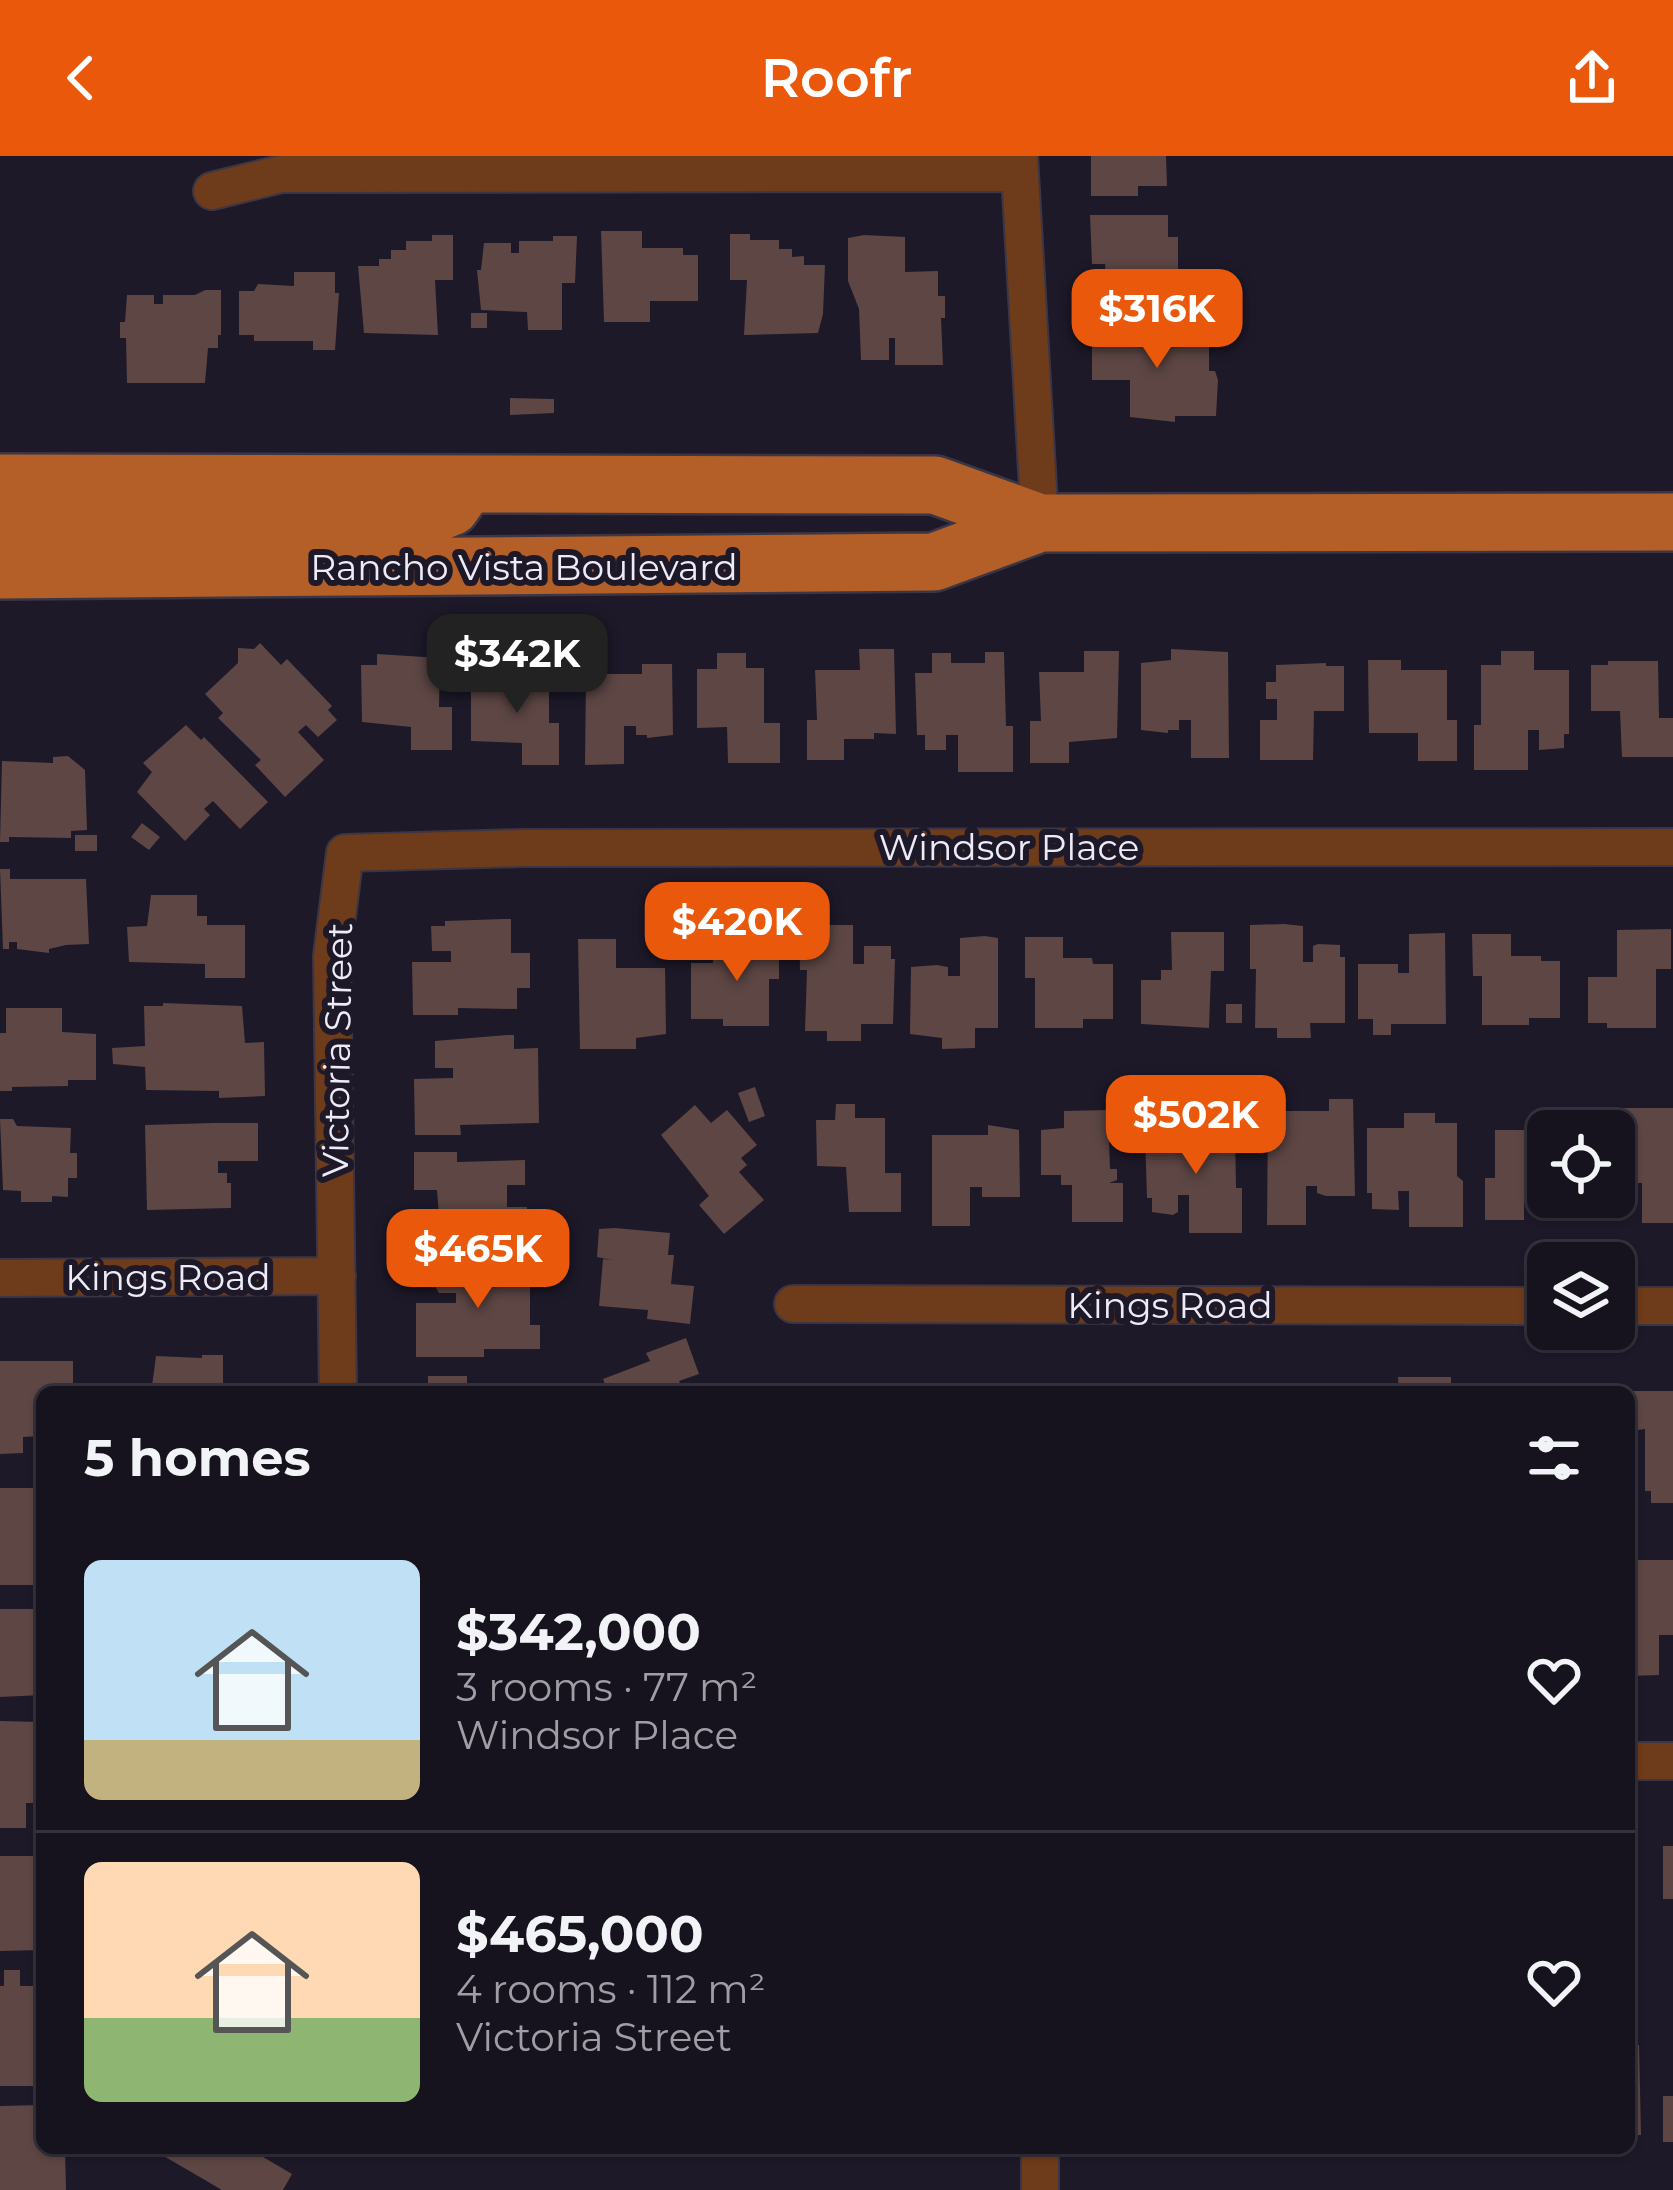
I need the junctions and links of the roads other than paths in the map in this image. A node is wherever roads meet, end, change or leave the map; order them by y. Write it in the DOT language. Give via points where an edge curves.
graph roads {
  1 [pos="1019,165"];
  2 [pos="212,191"];
  3 [pos="0,483"];
  4 [pos="467,484"];
  5 [pos="1040,523"];
  6 [pos="1673,523"];
  7 [pos="0,528"];
  8 [pos="0,570"];
  9 [pos="1673,847"];
  10 [pos="344,853"];
  11 [pos="337,1276"];
  12 [pos="0,1278"];
  13 [pos="793,1304"];
  14 [pos="1527,1306"];
  15 [pos="1635,1306"];
  16 [pos="1673,1306"];
  17 [pos="338,1386"];
  18 [pos="1673,1760"];
  19 [pos="1635,1761"];
  20 [pos="1040,2154"];
  21 [pos="1040,2190"];
  1 -- 2 [label="street" via="281,174"];
  1 -- 5 [label="street"];
  3 -- 4 [label="main road, Rancho Vista Boulevard"];
  4 -- 5 [label="main road, Rancho Vista Boulevard" via="934,485"];
  4 -- 7 [label="main road" via="451,507 406,525"];
  5 -- 6 [label="main road, Rancho Vista Boulevard"];
  5 -- 8 [label="main road, Rancho Vista Boulevard" via="934,562"];
  9 -- 10 [label="street, Windsor Place"];
  10 -- 11 [label="street, Victoria Street" via="332,956"];
  11 -- 12 [label="street, Kings Road"];
  11 -- 17 [label="street, Victoria Street"];
  13 -- 14 [label="street, Kings Road"];
  15 -- 16 [label="street"];
  18 -- 19 [label="street"];
  20 -- 21 [label="street"];
}
